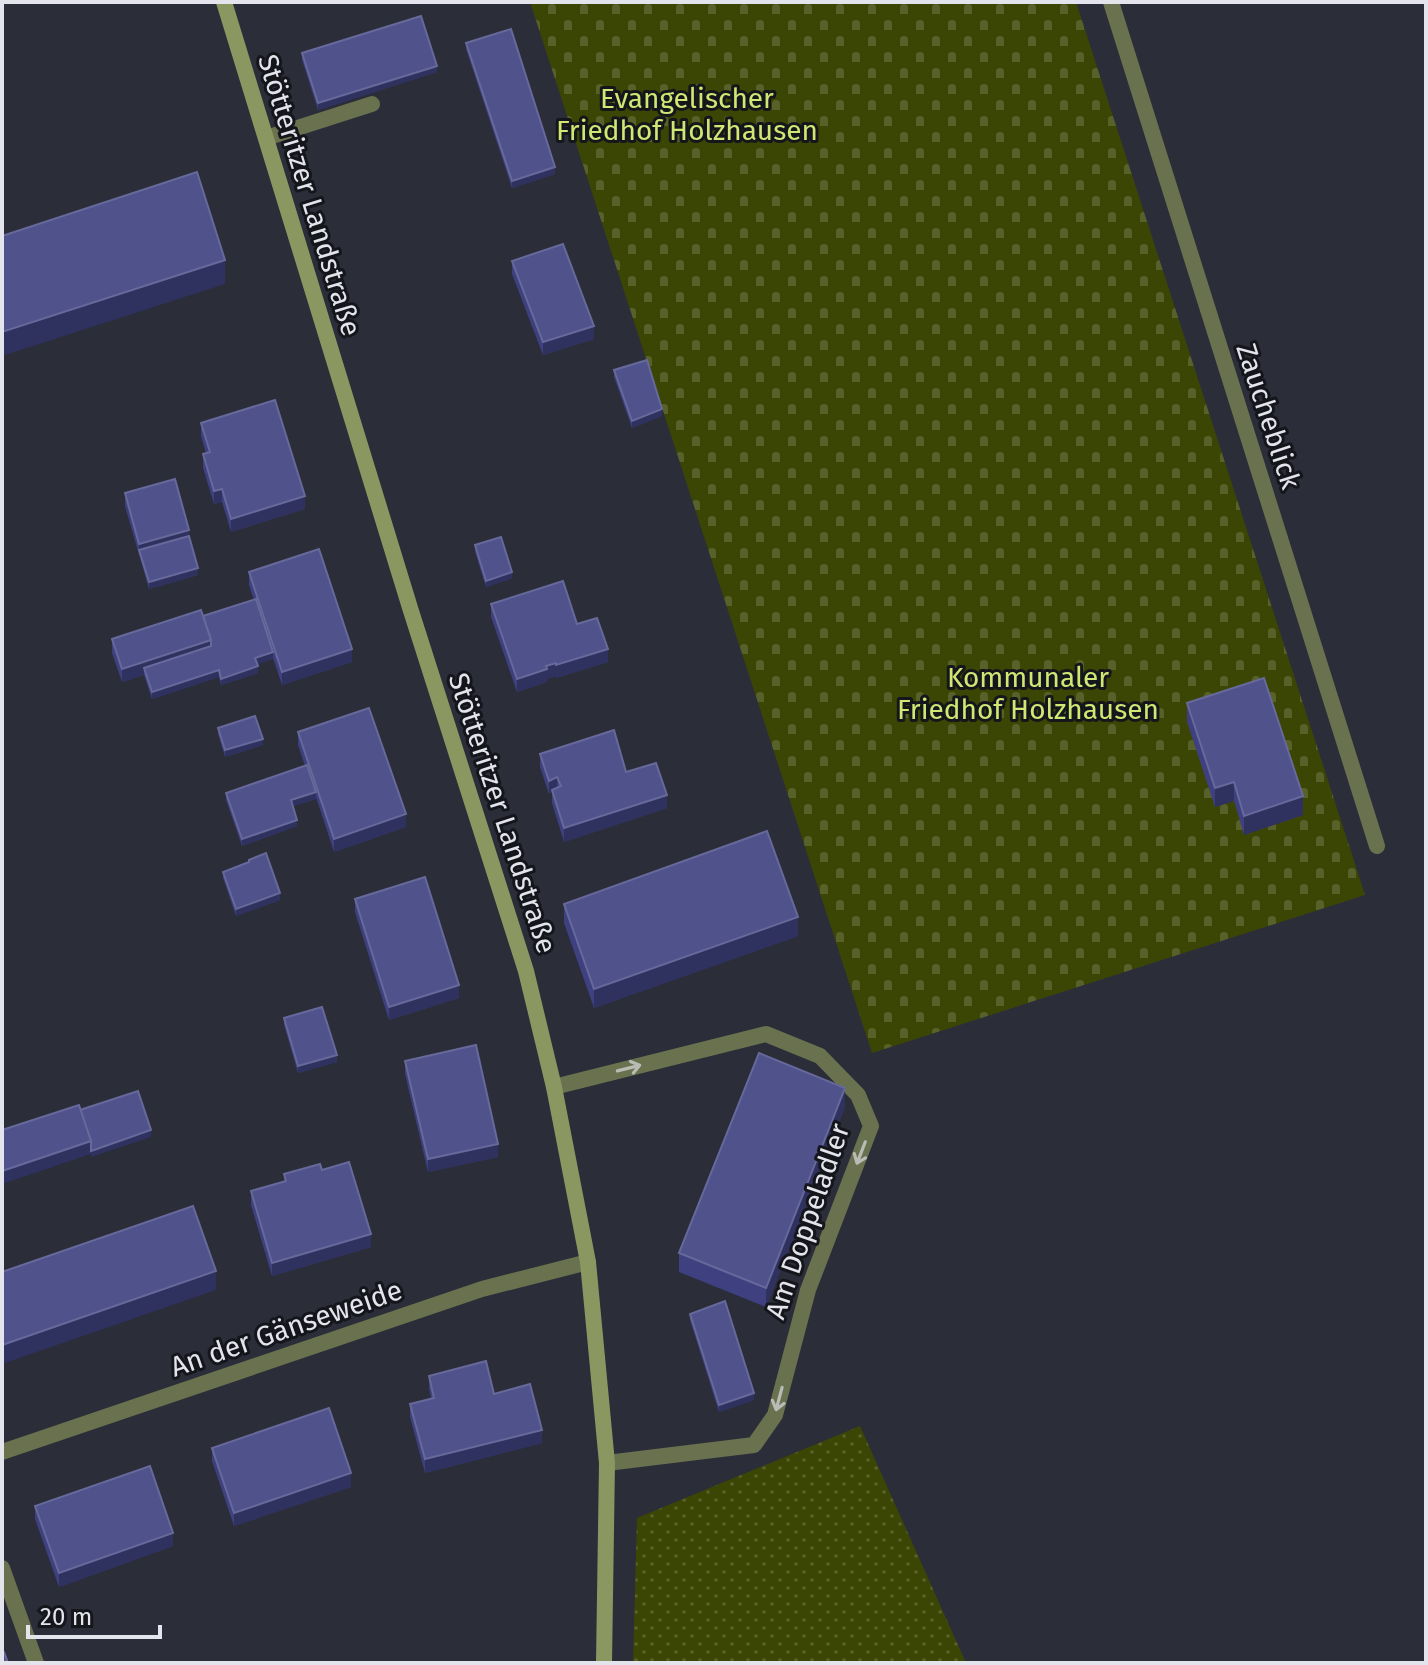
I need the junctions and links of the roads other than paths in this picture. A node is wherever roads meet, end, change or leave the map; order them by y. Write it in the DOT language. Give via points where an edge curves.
graph roads {
  1 [pos="224,2"];
  2 [pos="1111,2"];
  3 [pos="372,104"];
  4 [pos="266,138"];
  5 [pos="1377,846"];
  6 [pos="554,1087"];
  7 [pos="588,1262"];
  8 [pos="2,1452"];
  9 [pos="607,1463"];
  10 [pos="2,1568"];
  11 [pos="36,1663"];
  12 [pos="604,1663"];
  1 -- 4 [label="street, Stötteritzer Landstraße"];
  2 -- 5 [label="street, Zaucheblick"];
  3 -- 4 [label="street"];
  4 -- 6 [label="street, Stötteritzer Landstraße" via="526,971"];
  6 -- 7 [label="street, Stötteritzer Landstraße"];
  6 -- 9 [label="street, Am Doppeladler, one-way" via="766,1034 820,1056 858,1095 871,1126 808,1290 775,1415 754,1445"];
  7 -- 8 [label="street, An der Gänseweide" via="482,1289"];
  7 -- 9 [label="street, Stötteritzer Landstraße"];
  9 -- 12 [label="street, Stötteritzer Landstraße"];
  10 -- 11 [label="street"];
}
